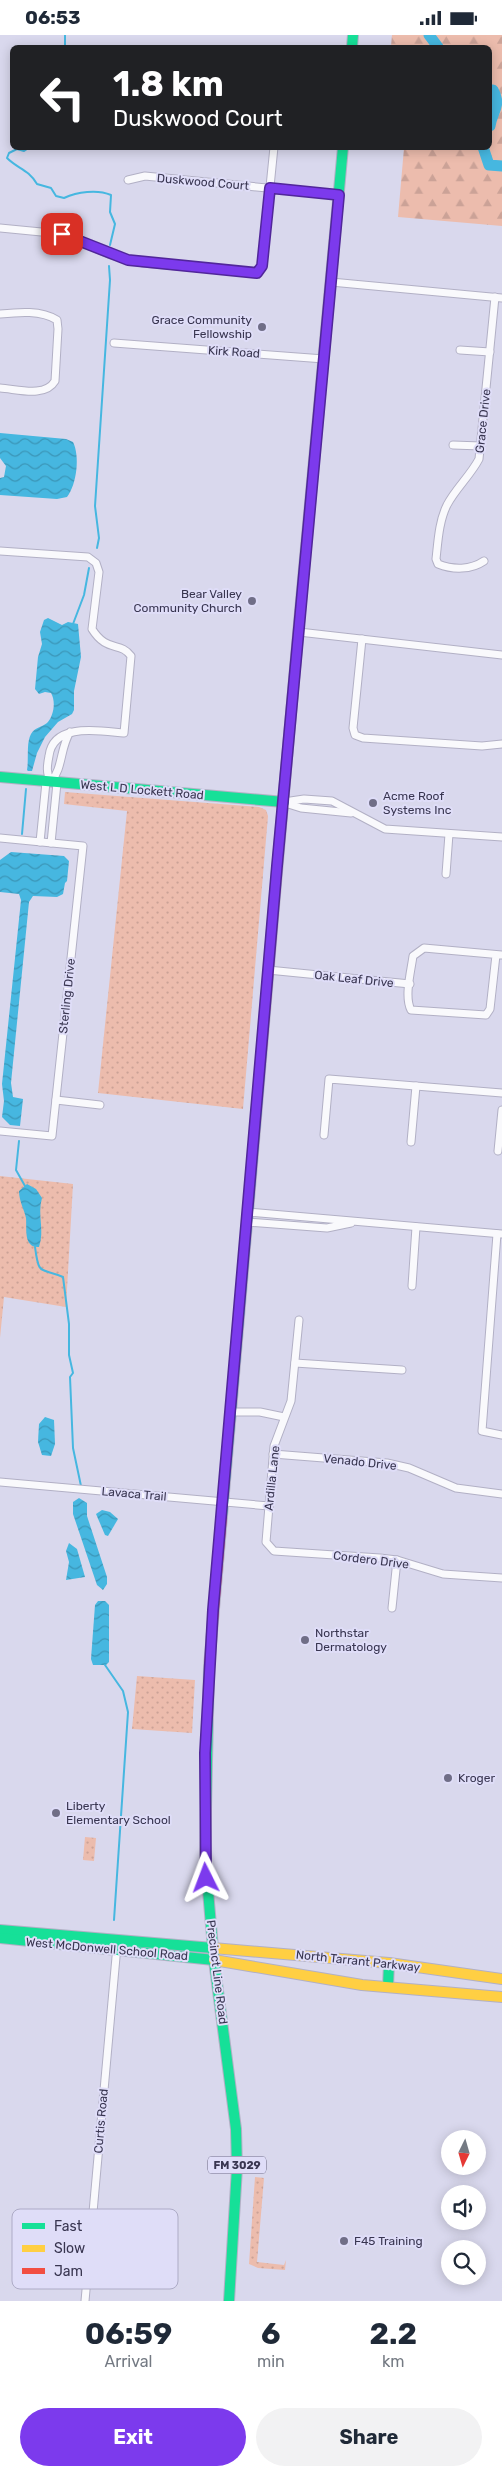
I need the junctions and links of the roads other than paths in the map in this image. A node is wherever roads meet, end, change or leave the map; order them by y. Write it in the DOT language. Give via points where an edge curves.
graph roads {
  1 [pos="274,150"];
  2 [pos="343,150"];
  3 [pos="128,180"];
  4 [pos="270,188"];
  5 [pos="339,195"];
  6 [pos="0,227"];
  7 [pos="331,282"];
  8 [pos="499,297"];
  9 [pos="0,314"];
  10 [pos="114,343"];
  11 [pos="460,349"];
  12 [pos="490,352"];
  13 [pos="324,359"];
  14 [pos="0,388"];
  15 [pos="453,445"];
  16 [pos="481,446"];
  17 [pos="0,551"];
  18 [pos="484,561"];
  19 [pos="299,633"];
  20 [pos="362,639"];
  21 [pos="502,655"];
  22 [pos="70,733"];
  23 [pos="502,744"];
  24 [pos="0,777"];
  25 [pos="51,782"];
  26 [pos="284,802"];
  27 [pos="449,834"];
  28 [pos="502,837"];
  29 [pos="0,838"];
  30 [pos="40,842"];
  31 [pos="51,843"];
  32 [pos="446,874"];
  33 [pos="499,955"];
  34 [pos="268,970"];
  35 [pos="410,984"];
  36 [pos="416,1086"];
  37 [pos="502,1093"];
  38 [pos="56,1100"];
  39 [pos="100,1105"];
  40 [pos="502,1110"];
  41 [pos="0,1131"];
  42 [pos="324,1135"];
  43 [pos="411,1141"];
  44 [pos="498,1151"];
  45 [pos="247,1217"];
  46 [pos="416,1227"];
  47 [pos="499,1234"];
  48 [pos="412,1286"];
  49 [pos="299,1321"];
  50 [pos="295,1363"];
  51 [pos="402,1370"];
  52 [pos="230,1412"];
  53 [pos="284,1417"];
  54 [pos="502,1435"];
  55 [pos="273,1454"];
  56 [pos="0,1482"];
  57 [pos="502,1494"];
  58 [pos="222,1502"];
  59 [pos="268,1506"];
  60 [pos="270,1547"];
  61 [pos="397,1560"];
  62 [pos="502,1578"];
  63 [pos="392,1608"];
  64 [pos="0,1930"];
  65 [pos="0,1938"];
  66 [pos="117,1945"];
  67 [pos="213,1948"];
  68 [pos="214,1960"];
  69 [pos="389,1963"];
  70 [pos="502,1979"];
  71 [pos="388,1987"];
  72 [pos="502,1997"];
  73 [pos="93,2209"];
  74 [pos="228,2301"];
  1 -- 4 [label="street"];
  2 -- 5 [label="main road, Precinct Line Road / FM 3029"];
  3 -- 4 [label="street, Duskwood Court" via="145,176"];
  4 -- 5 [label="street, Duskwood Court"];
  4 -- 6 [label="street" via="259,272 142,263 111,255 62,234"];
  5 -- 7 [label="main road, Precinct Line Road / FM 3029"];
  7 -- 8 [label="street"];
  7 -- 13 [label="main road, Precinct Line Road / FM 3029"];
  8 -- 12 [label="street, Grace Drive"];
  9 -- 14 [label="street" via="49,315 57,320 58,329 55,381 51,387 42,391"];
  10 -- 13 [label="street, Kirk Road"];
  11 -- 12 [label="street"];
  12 -- 16 [label="street, Grace Drive"];
  13 -- 19 [label="main road, Precinct Line Road / FM 3029"];
  15 -- 16 [label="street"];
  16 -- 18 [label="street, Grace Drive" via="472,474 448,503 442,516 436,559 445,567 474,568"];
  17 -- 22 [label="street" via="88,557 96,563 99,572 92,629 104,644 127,650 131,655 124,733"];
  19 -- 20 [label="street"];
  19 -- 26 [label="main road, Precinct Line Road / FM 3029"];
  20 -- 21 [label="street"];
  20 -- 23 [label="street" via="353,728 355,735 482,746"];
  22 -- 25 [label="street" via="61,751 58,774"];
  22 -- 25 [label="street" via="62,735 50,749 46,774"];
  24 -- 25 [label="main road, West L D Lockett Road"];
  25 -- 26 [label="main road, West L D Lockett Road"];
  25 -- 30 [label="street"];
  25 -- 31 [label="street"];
  26 -- 27 [label="street" via="301,808 354,814 386,829"];
  26 -- 34 [label="main road, Precinct Line Road / FM 3029"];
  27 -- 28 [label="street"];
  27 -- 32 [label="street"];
  29 -- 30 [label="street, Sterling Drive"];
  30 -- 31 [label="street, Sterling Drive"];
  31 -- 38 [label="street, Sterling Drive" via="83,847"];
  33 -- 35 [label="street, Oak Leaf Drive" via="420,949 413,956"];
  33 -- 35 [label="street" via="490,1009 486,1015 411,1010 408,1005"];
  34 -- 35 [label="street, Oak Leaf Drive"];
  34 -- 45 [label="main road, Precinct Line Road / FM 3029"];
  36 -- 37 [label="street"];
  36 -- 42 [label="street" via="328,1079"];
  36 -- 43 [label="street"];
  38 -- 39 [label="street"];
  38 -- 41 [label="street, Sterling Drive" via="52,1136"];
  40 -- 44 [label="street"];
  45 -- 46 [label="street" via="327,1228 353,1222"];
  45 -- 52 [label="main road, Precinct Line Road / FM 3029"];
  46 -- 47 [label="street"];
  46 -- 48 [label="street"];
  47 -- 54 [label="street" via="482,1431"];
  49 -- 50 [label="street, Ardilla Lane"];
  50 -- 51 [label="street"];
  50 -- 53 [label="street, Ardilla Lane" via="291,1401"];
  52 -- 53 [label="street" via="260,1412"];
  52 -- 58 [label="main road, Precinct Line Road / FM 3029"];
  53 -- 55 [label="street, Ardilla Lane"];
  55 -- 57 [label="street, Venado Drive" via="387,1463 409,1468 456,1488"];
  55 -- 59 [label="street, Ardilla Lane"];
  56 -- 58 [label="street, Lavaca Trail"];
  58 -- 59 [label="street, Lavaca Trail"];
  58 -- 67 [label="main road, Precinct Line Road / FM 3029" via="205,1753 205,1856"];
  59 -- 60 [label="street, Ardilla Lane" via="266,1542"];
  60 -- 61 [label="street, Cordero Drive" via="274,1551"];
  61 -- 62 [label="street, Cordero Drive" via="443,1574"];
  61 -- 63 [label="street"];
  64 -- 66 [label="main road, West McDonwell School Road"];
  65 -- 66 [label="main road, West McDonwell School Road"];
  66 -- 67 [label="main road, West McDonwell School Road"];
  66 -- 68 [label="main road, West McDonwell School Road"];
  66 -- 73 [label="street, Curtis Road"];
  67 -- 68 [label="main road, Precinct Line Road / FM 3029"];
  67 -- 69 [label="main road, North Tarrant Parkway"];
  68 -- 71 [label="main road, North Tarrant Parkway"];
  68 -- 74 [label="main road, Precinct Line Road / FM 3029" via="236,2129 237,2168"];
  69 -- 70 [label="main road, North Tarrant Parkway"];
  69 -- 71 [label="main road"];
  71 -- 72 [label="main road, North Tarrant Parkway"];
}
